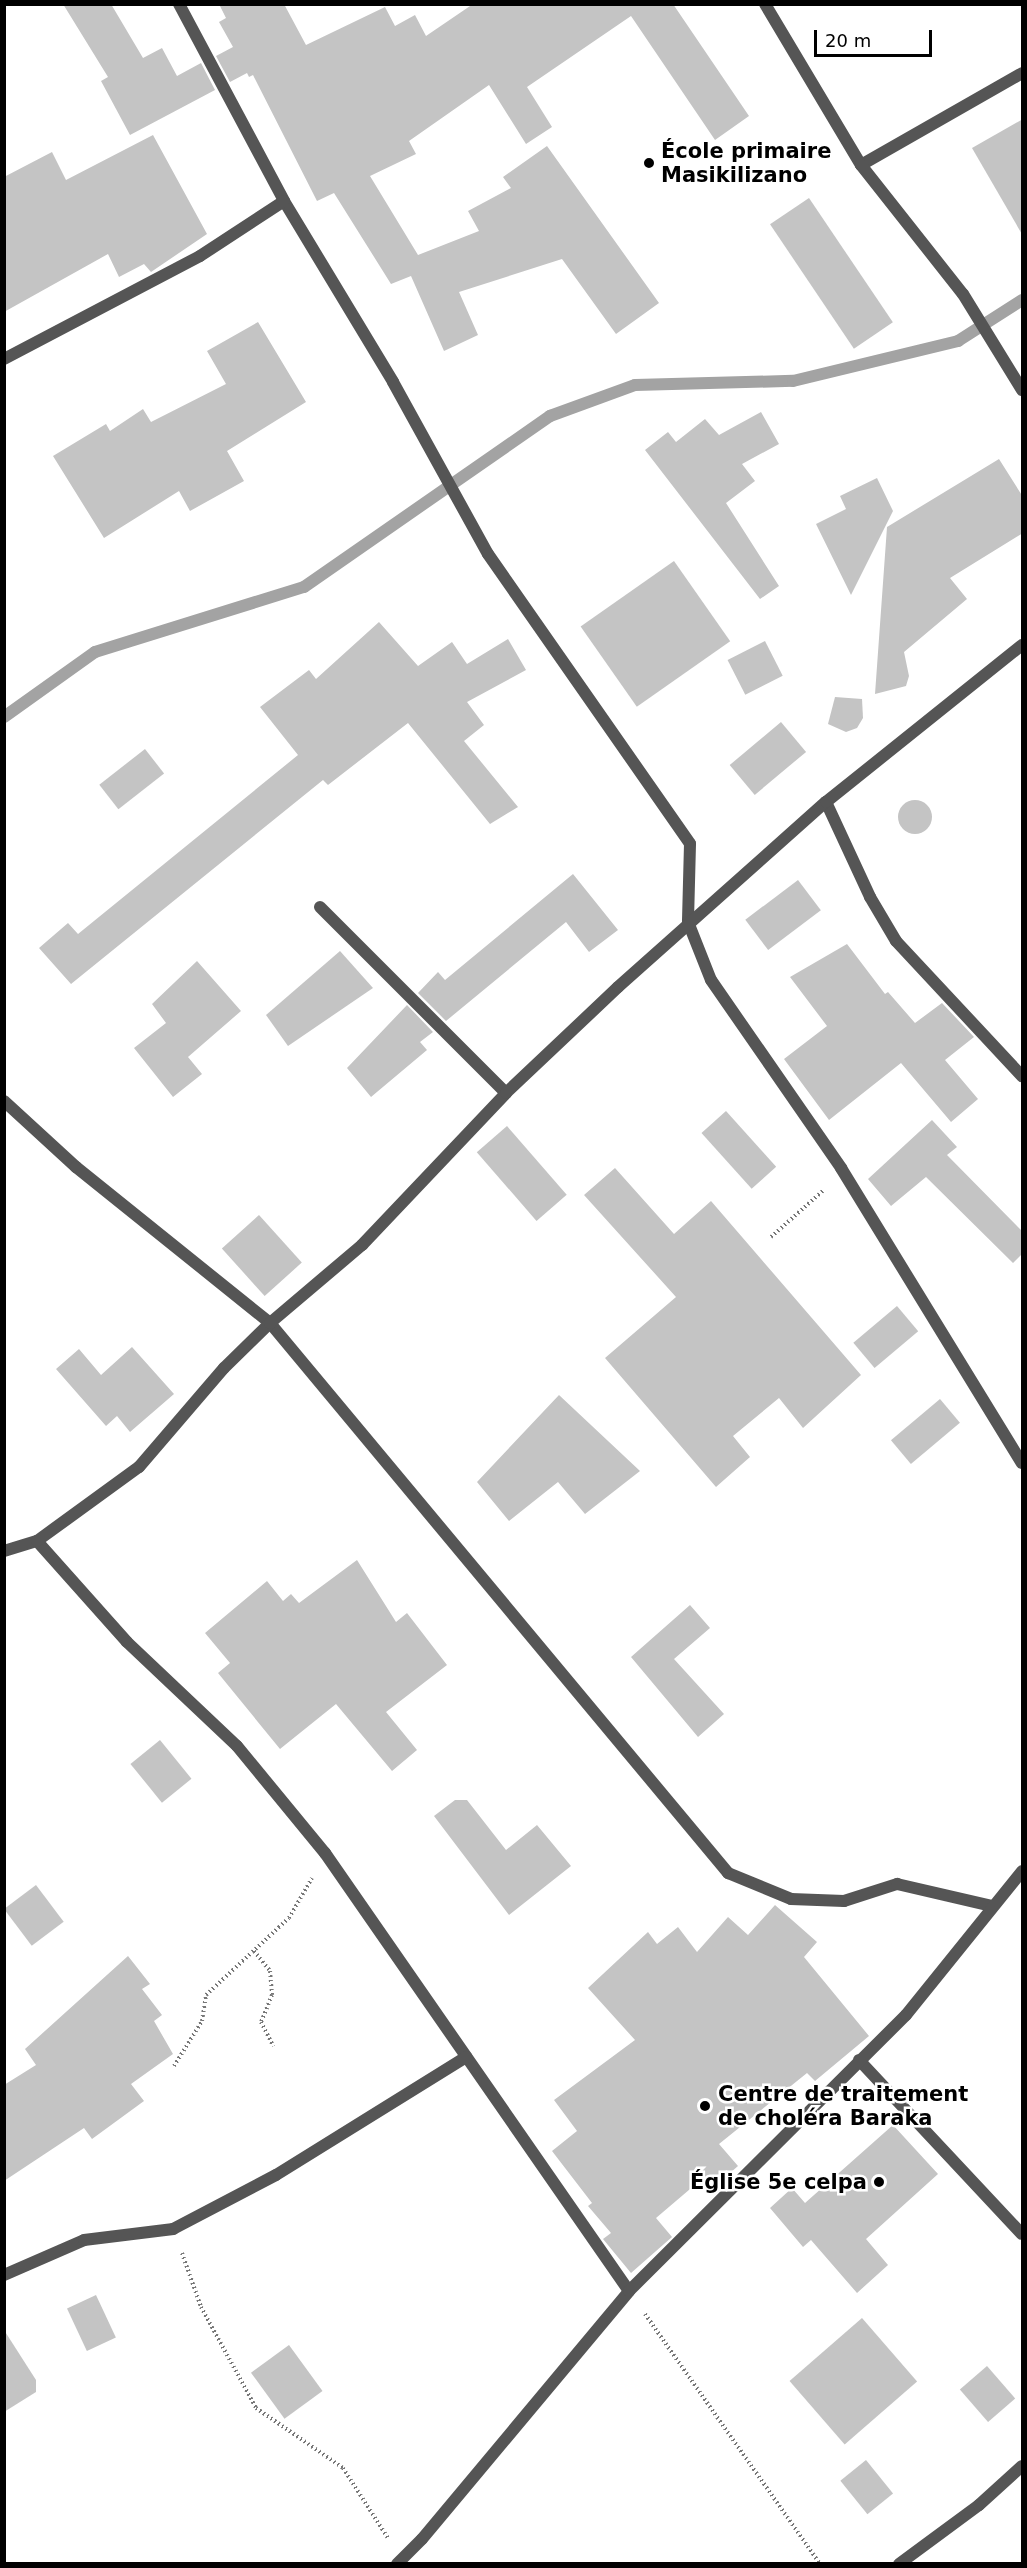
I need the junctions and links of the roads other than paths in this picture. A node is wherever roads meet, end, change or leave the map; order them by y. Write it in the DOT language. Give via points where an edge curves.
graph roads {
  1 [pos="179,4"];
  2 [pos="765,4"];
  3 [pos="1023,73"];
  4 [pos="861,165"];
  5 [pos="284,201"];
  6 [pos="4,359"];
  7 [pos="1023,390"];
  8 [pos="1023,645"];
  9 [pos="826,802"];
  10 [pos="320,907"];
  11 [pos="688,922"];
  12 [pos="1023,1076"];
  13 [pos="506,1093"];
  14 [pos="4,1101"];
  15 [pos="270,1323"];
  16 [pos="1023,1463"];
  17 [pos="37,1541"];
  18 [pos="4,1551"];
  19 [pos="1023,1871"];
  20 [pos="992,1906"];
  21 [pos="466,2057"];
  22 [pos="859,2060"];
  23 [pos="1023,2234"];
  24 [pos="4,2275"];
  25 [pos="629,2291"];
  26 [pos="1023,2466"];
  27 [pos="399,2561"];
  28 [pos="899,2564"];
  1 -- 5 [label="street"];
  2 -- 4 [label="street"];
  3 -- 4 [label="street"];
  4 -- 7 [label="street" via="963,294"];
  5 -- 6 [label="street" via="200,256"];
  5 -- 11 [label="street" via="393,382 488,554 690,844"];
  8 -- 9 [label="street"];
  9 -- 11 [label="street"];
  9 -- 12 [label="street" via="870,897 896,941"];
  10 -- 13 [label="street"];
  11 -- 13 [label="street"];
  11 -- 16 [label="street" via="711,980 841,1168"];
  13 -- 15 [label="street" via="362,1245"];
  14 -- 15 [label="street" via="76,1167"];
  15 -- 17 [label="street" via="224,1368 139,1467"];
  15 -- 20 [label="street" via="728,1873 791,1899 844,1901 897,1884"];
  17 -- 18 [label="street"];
  17 -- 21 [label="street" via="127,1642 237,1746 325,1853"];
  19 -- 20 [label="street"];
  20 -- 22 [label="street" via="906,2015"];
  21 -- 24 [label="street" via="276,2175 173,2229 84,2240"];
  21 -- 25 [label="street"];
  22 -- 23 [label="street"];
  22 -- 25 [label="street"];
  25 -- 27 [label="street" via="422,2540"];
  26 -- 28 [label="street" via="971,2511"];
}
